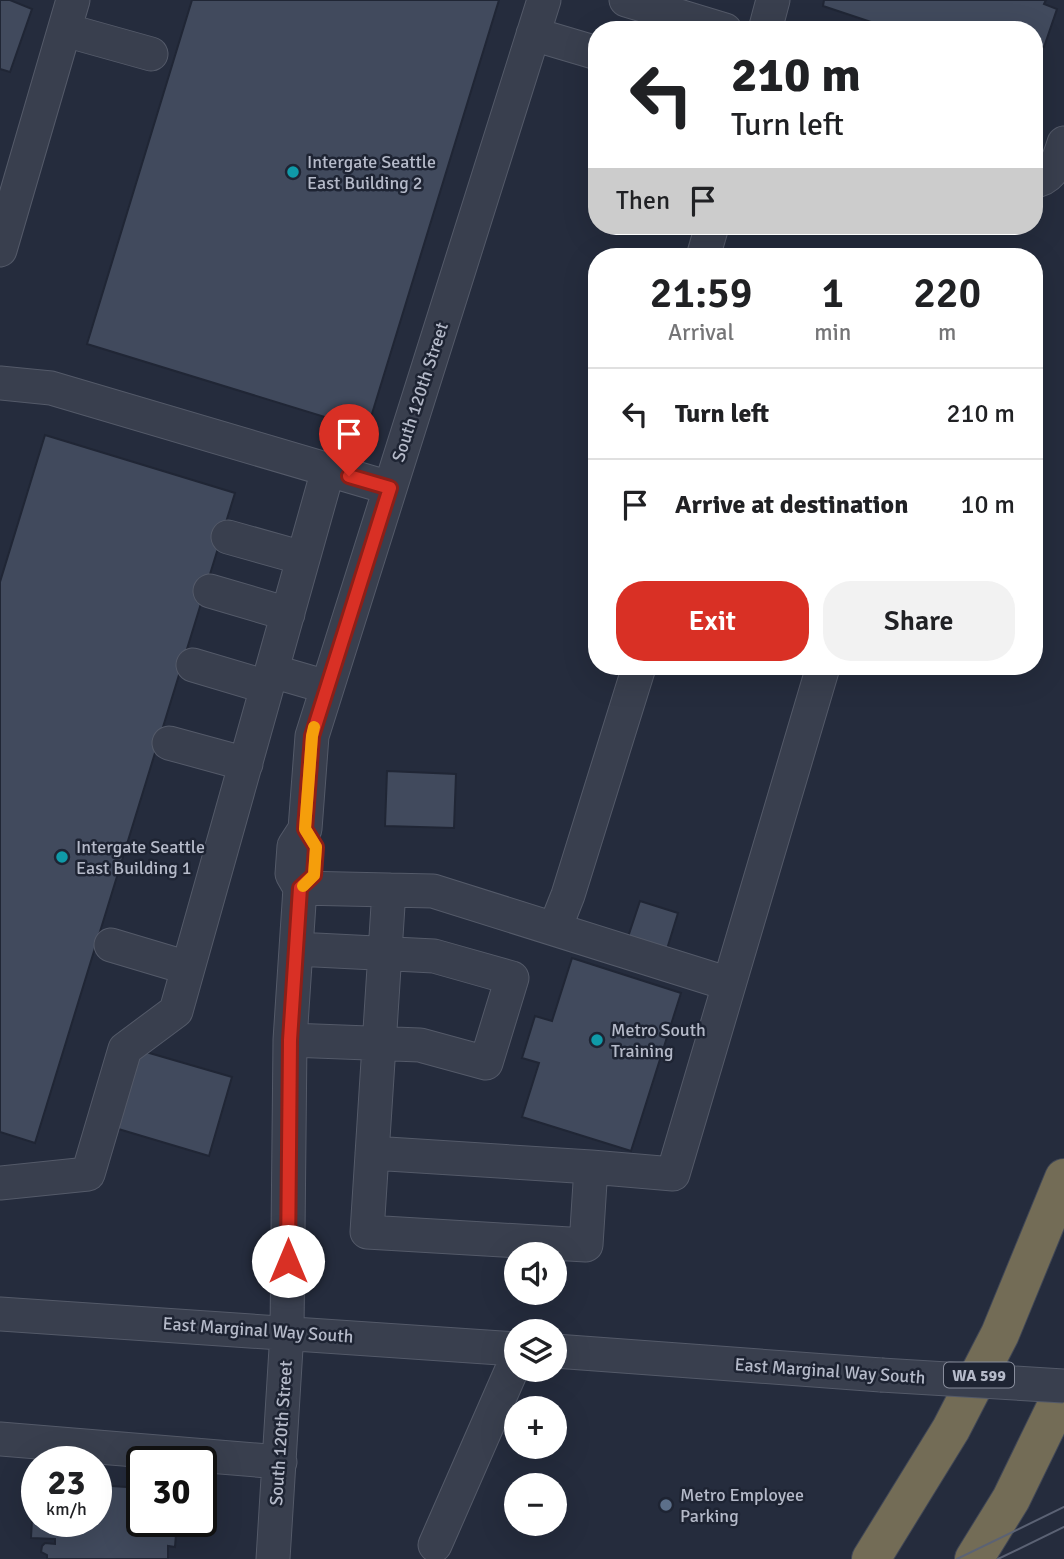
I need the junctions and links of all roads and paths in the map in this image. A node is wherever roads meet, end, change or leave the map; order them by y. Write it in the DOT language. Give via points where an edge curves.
graph roads {
  1 [pos="544,0"];
  2 [pos="626,0"];
  3 [pos="773,0"];
  4 [pos="69,15"];
  5 [pos="695,21"];
  6 [pos="767,21"];
  7 [pos="533,34"];
  8 [pos="588,50"];
  9 [pos="151,54"];
  10 [pos="1064,143"];
  11 [pos="1043,179"];
  12 [pos="0,250"];
  13 [pos="2,388"];
  14 [pos="328,470"];
  15 [pos="390,488"];
  16 [pos="228,537"];
  17 [pos="303,558"];
  18 [pos="210,592"];
  19 [pos="288,614"];
  20 [pos="192,665"];
  21 [pos="637,675"];
  22 [pos="820,675"];
  23 [pos="270,679"];
  24 [pos="327,687"];
  25 [pos="169,743"];
  26 [pos="246,764"];
  27 [pos="300,888"];
  28 [pos="389,890"];
  29 [pos="555,928"];
  30 [pos="111,946"];
  31 [pos="296,949"];
  32 [pos="385,953"];
  33 [pos="188,968"];
  34 [pos="729,984"];
  35 [pos="290,1040"];
  36 [pos="379,1043"];
  37 [pos="372,1153"];
  38 [pos="591,1167"];
  39 [pos="1064,1178"];
  40 [pos="0,1183"];
  41 [pos="0,1314"];
  42 [pos="287,1332"];
  43 [pos="504,1348"];
  44 [pos="567,1352"];
  45 [pos="506,1382"];
  46 [pos="1064,1388"];
  47 [pos="0,1439"];
  48 [pos="280,1462"];
  49 [pos="435,1545"];
  50 [pos="273,1559"];
  51 [pos="871,1559"];
  52 [pos="974,1559"];
  1 -- 7 [label="street, South 120th Street"];
  2 -- 5 [label="street"];
  3 -- 6 [label="street"];
  4 -- 9 [label="street"];
  4 -- 12 [label="street"];
  7 -- 8 [label="street"];
  7 -- 15 [label="street, South 120th Street"];
  10 -- 11 [label="street" via="1057,164"];
  13 -- 14 [label="street" via="51,388"];
  14 -- 15 [label="street"];
  14 -- 17 [label="street"];
  15 -- 24 [label="street, South 120th Street"];
  16 -- 17 [label="street"];
  17 -- 19 [label="street"];
  18 -- 19 [label="street"];
  19 -- 23 [label="street"];
  20 -- 23 [label="street"];
  21 -- 29 [label="street"];
  22 -- 34 [label="street"];
  23 -- 24 [label="street"];
  23 -- 26 [label="street"];
  24 -- 27 [label="street, South 120th Street" via="312,736 305,829 316,847 314,875"];
  25 -- 26 [label="street"];
  26 -- 33 [label="street"];
  27 -- 28 [label="street"];
  27 -- 31 [label="street, South 120th Street"];
  28 -- 29 [label="street" via="433,891"];
  28 -- 32 [label="street"];
  29 -- 34 [label="street"];
  30 -- 33 [label="street"];
  31 -- 32 [label="street"];
  31 -- 35 [label="street, South 120th Street"];
  32 -- 36 [label="street"];
  32 -- 36 [label="street" via="434,956 512,978 486,1063 420,1045"];
  33 -- 40 [label="street" via="176,1011 125,1049 88,1174"];
  34 -- 38 [label="street" via="673,1174"];
  35 -- 36 [label="street"];
  35 -- 42 [label="street, South 120th Street"];
  36 -- 37 [label="street"];
  37 -- 38 [label="street"];
  37 -- 38 [label="street" via="367,1232 586,1245"];
  39 -- 51 [label="highway, WA 599" via="1000,1334 951,1429"];
  41 -- 42 [label="street, East Marginal Way South"];
  42 -- 43 [label="street, East Marginal Way South"];
  42 -- 48 [label="street, South 120th Street"];
  44 -- 46 [label="street, East Marginal Way South, bridge"];
  45 -- 49 [label="street"];
  46 -- 52 [label="highway" via="1011,1499"];
  47 -- 48 [label="street"];
  48 -- 50 [label="street, South 120th Street"];
}
